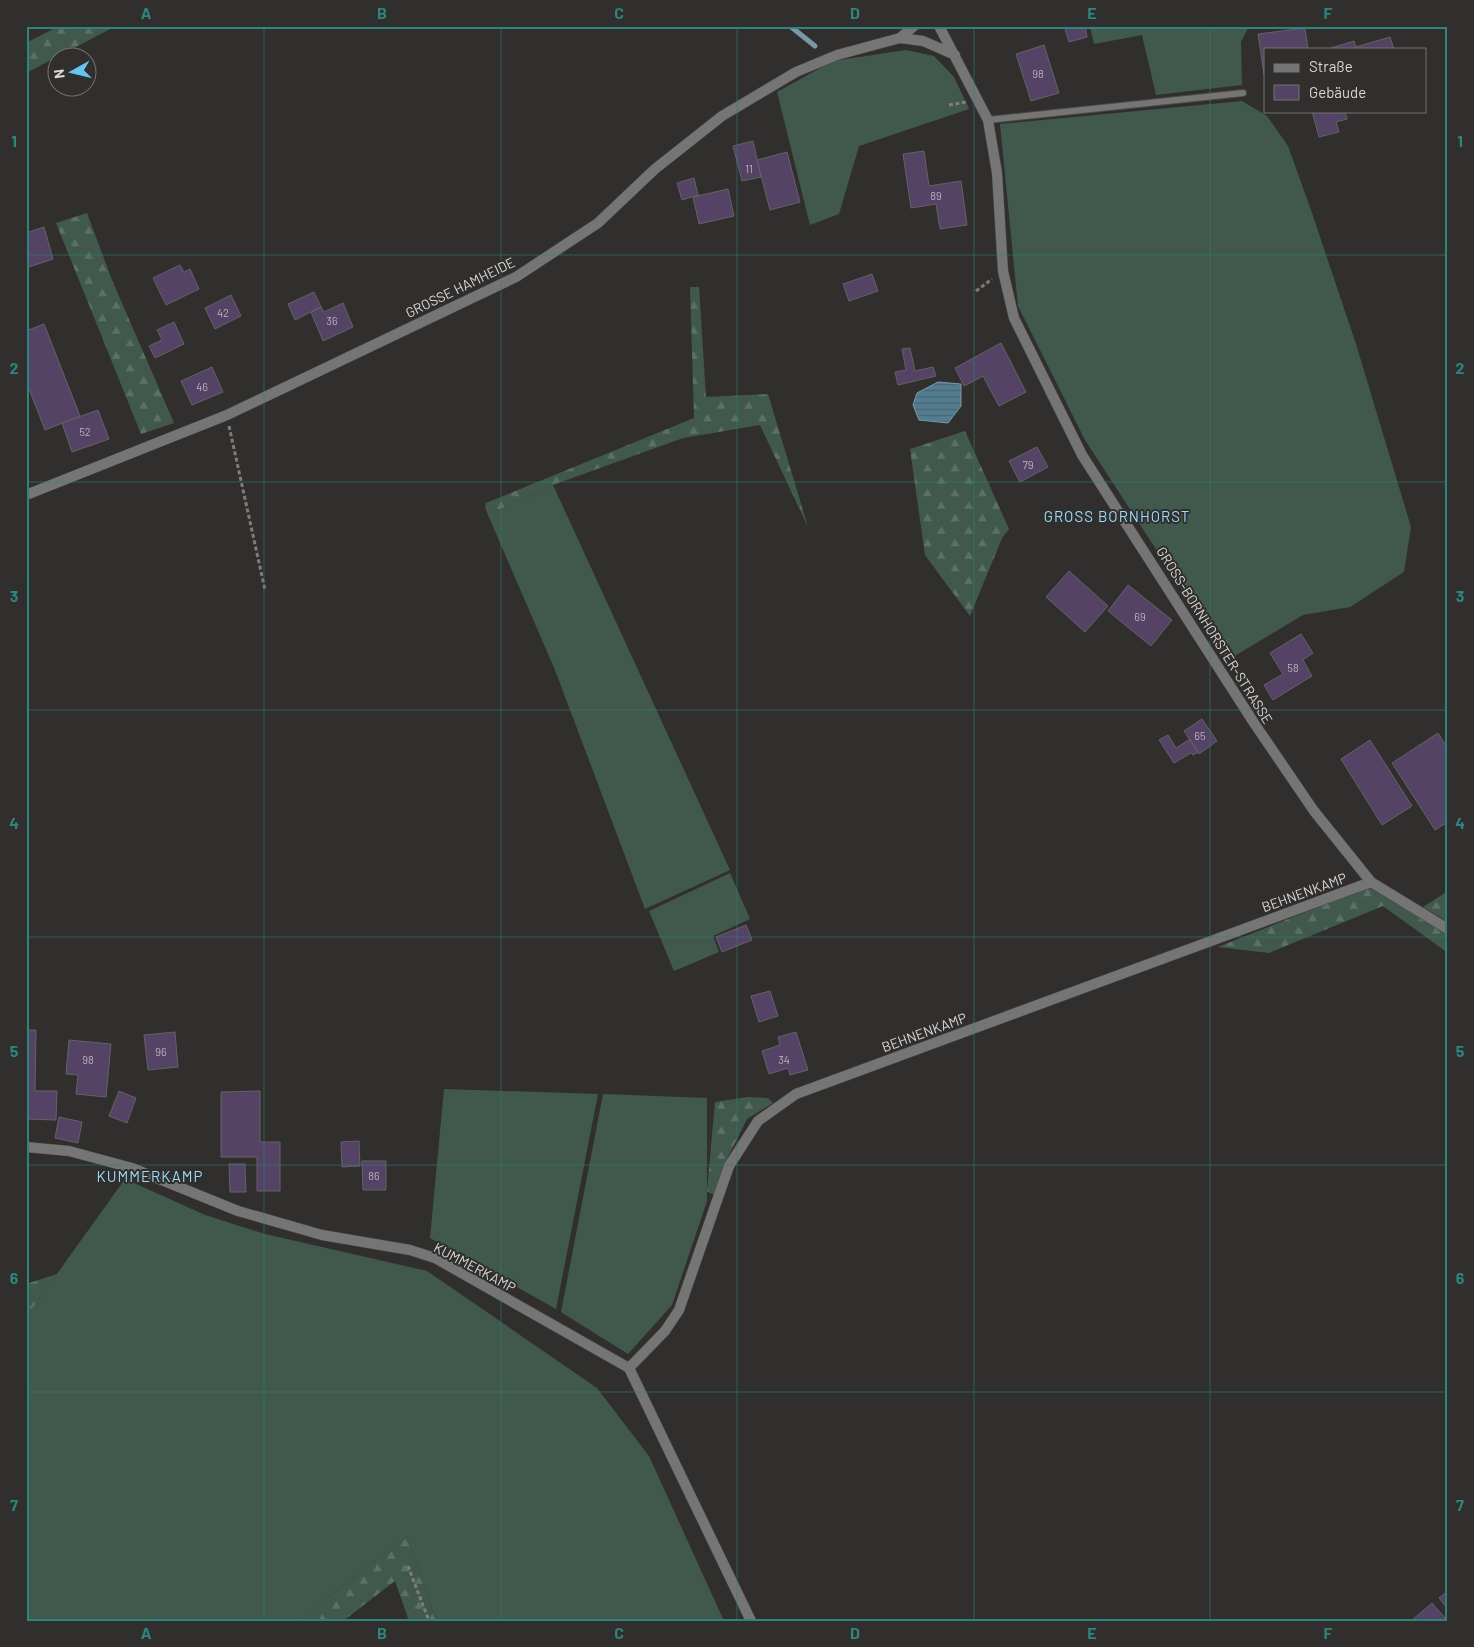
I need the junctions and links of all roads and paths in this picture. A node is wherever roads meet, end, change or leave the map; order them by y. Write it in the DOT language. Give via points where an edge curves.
graph roads {
  1 [pos="914,26"];
  2 [pos="939,26"];
  3 [pos="900,38"];
  4 [pos="955,55"];
  5 [pos="1243,93"];
  6 [pos="988,120"];
  7 [pos="1003,271"];
  8 [pos="976,291"];
  9 [pos="227,415"];
  10 [pos="26,495"];
  11 [pos="265,590"];
  12 [pos="1370,882"];
  13 [pos="1448,929"];
  14 [pos="26,1147"];
  15 [pos="629,1368"];
  16 [pos="408,1566"];
  17 [pos="429,1621"];
  18 [pos="751,1621"];
  1 -- 3 [label="street, GROSSE HAMHEIDE"];
  2 -- 4 [label="street, GROSS-BORNHORSTER-STRASSE"];
  3 -- 4 [label="street, GROSSE HAMHEIDE" via="923,41"];
  3 -- 9 [label="street, GROSSE HAMHEIDE" via="837,55 796,72 722,116 655,169 598,223 516,277"];
  4 -- 6 [label="street, GROSS-BORNHORSTER-STRASSE"];
  5 -- 6 [label="lane"];
  6 -- 7 [label="street, GROSS-BORNHORSTER-STRASSE" via="997,173"];
  7 -- 8 [label="path"];
  7 -- 12 [label="street, GROSS-BORNHORSTER-STRASSE" via="1014,318 1082,455 1254,723 1314,811"];
  9 -- 10 [label="street, GROSSE HAMHEIDE"];
  9 -- 11 [label="path"];
  12 -- 13 [label="street, GROSS-BORNHORSTER-STRASSE"];
  12 -- 15 [label="street, BEHNENKAMP" via="796,1094 758,1121 729,1166 678,1310 665,1331"];
  14 -- 15 [label="street, KUMMERKAMP" via="69,1152 132,1168 238,1211 322,1235 410,1250 435,1258"];
  15 -- 18 [label="street"];
  16 -- 17 [label="path"];
}
